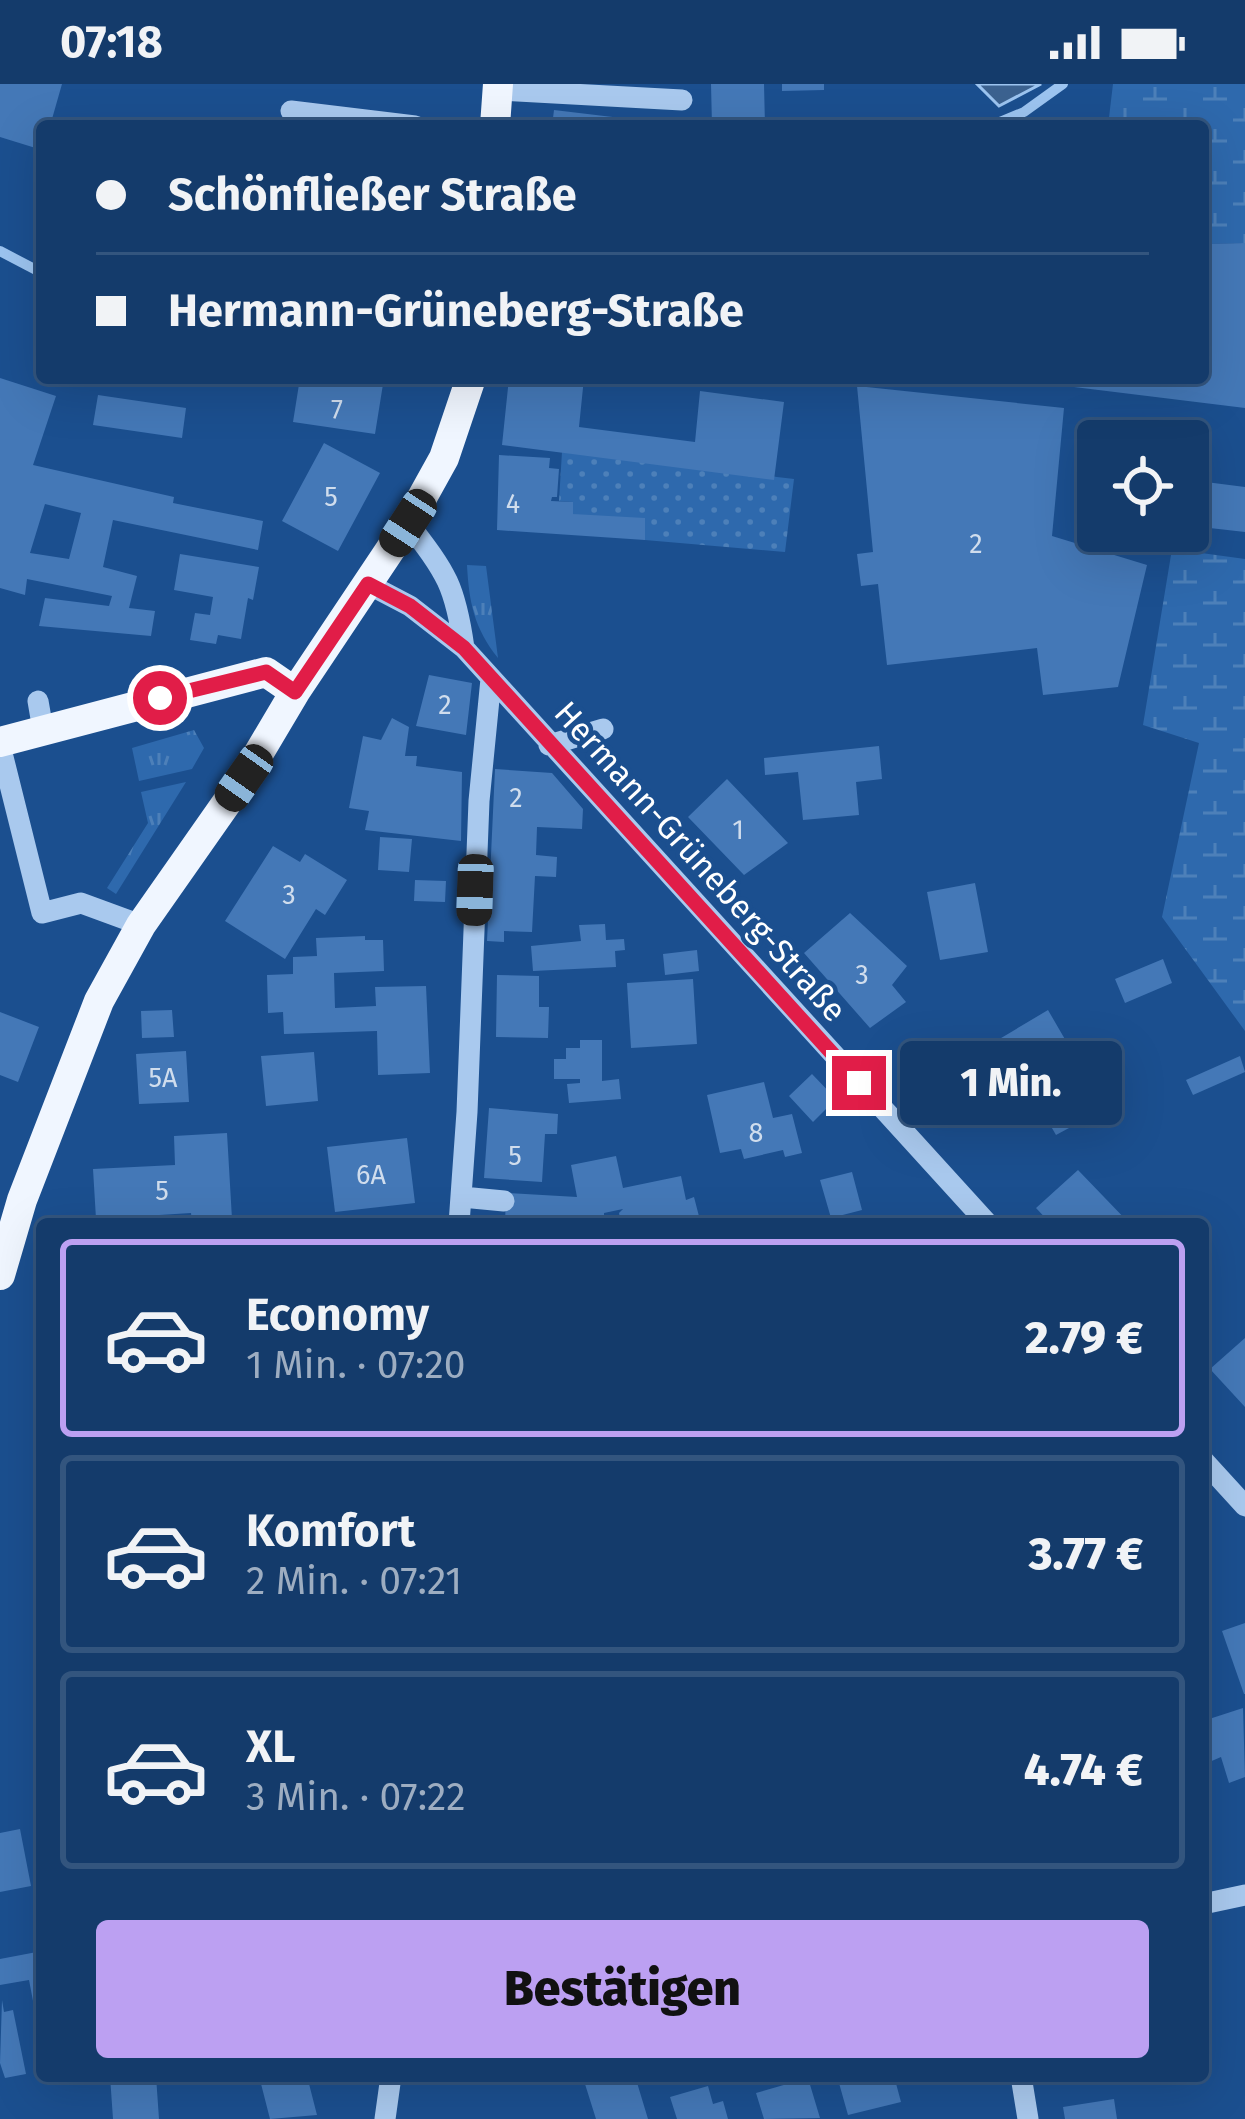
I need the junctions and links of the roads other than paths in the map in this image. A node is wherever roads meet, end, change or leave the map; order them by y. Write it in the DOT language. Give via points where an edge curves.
graph roads {
  1 [pos="498,87"];
  2 [pos="682,100"];
  3 [pos="292,111"];
  4 [pos="366,120"];
  5 [pos="495,120"];
  6 [pos="469,384"];
  7 [pos="408,523"];
  8 [pos="368,584"];
  9 [pos="464,648"];
  10 [pos="491,679"];
  11 [pos="295,692"];
  12 [pos="603,729"];
  13 [pos="0,743"];
  14 [pos="549,745"];
  15 [pos="142,926"];
  16 [pos="462,1197"];
  17 [pos="504,1201"];
  18 [pos="460,1218"];
  19 [pos="983,1218"];
  20 [pos="0,1275"];
  21 [pos="1211,1481"];
  22 [pos="1245,1506"];
  23 [pos="1245,1894"];
  24 [pos="1209,1903"];
  25 [pos="390,2082"];
  26 [pos="1022,2082"];
  27 [pos="1028,2115"];
  28 [pos="385,2119"];
  29 [pos="1002,2119"];
  1 -- 2 [label="street"];
  1 -- 5 [label="main road"];
  3 -- 4 [label="street"];
  6 -- 7 [label="main road" via="444,458"];
  7 -- 8 [label="main road"];
  7 -- 9 [label="street" via="457,598"];
  8 -- 9 [label="street, Hermann-Grüneberg-Straße"];
  8 -- 11 [label="main road"];
  9 -- 10 [label="street, Hermann-Grüneberg-Straße"];
  10 -- 14 [label="street, Hermann-Grüneberg-Straße"];
  10 -- 16 [label="street"];
  11 -- 13 [label="main road" via="266,672 40,715"];
  11 -- 15 [label="main road"];
  12 -- 14 [label="street"];
  13 -- 15 [label="street" via="42,914 82,903"];
  14 -- 19 [label="street, Hermann-Grüneberg-Straße"];
  15 -- 20 [label="main road" via="99,1000"];
  16 -- 17 [label="street"];
  16 -- 18 [label="street"];
  21 -- 22 [label="street"];
  23 -- 24 [label="street"];
  25 -- 28 [label="street"];
  26 -- 27 [label="street"];
  27 -- 29 [label="street"];
}
